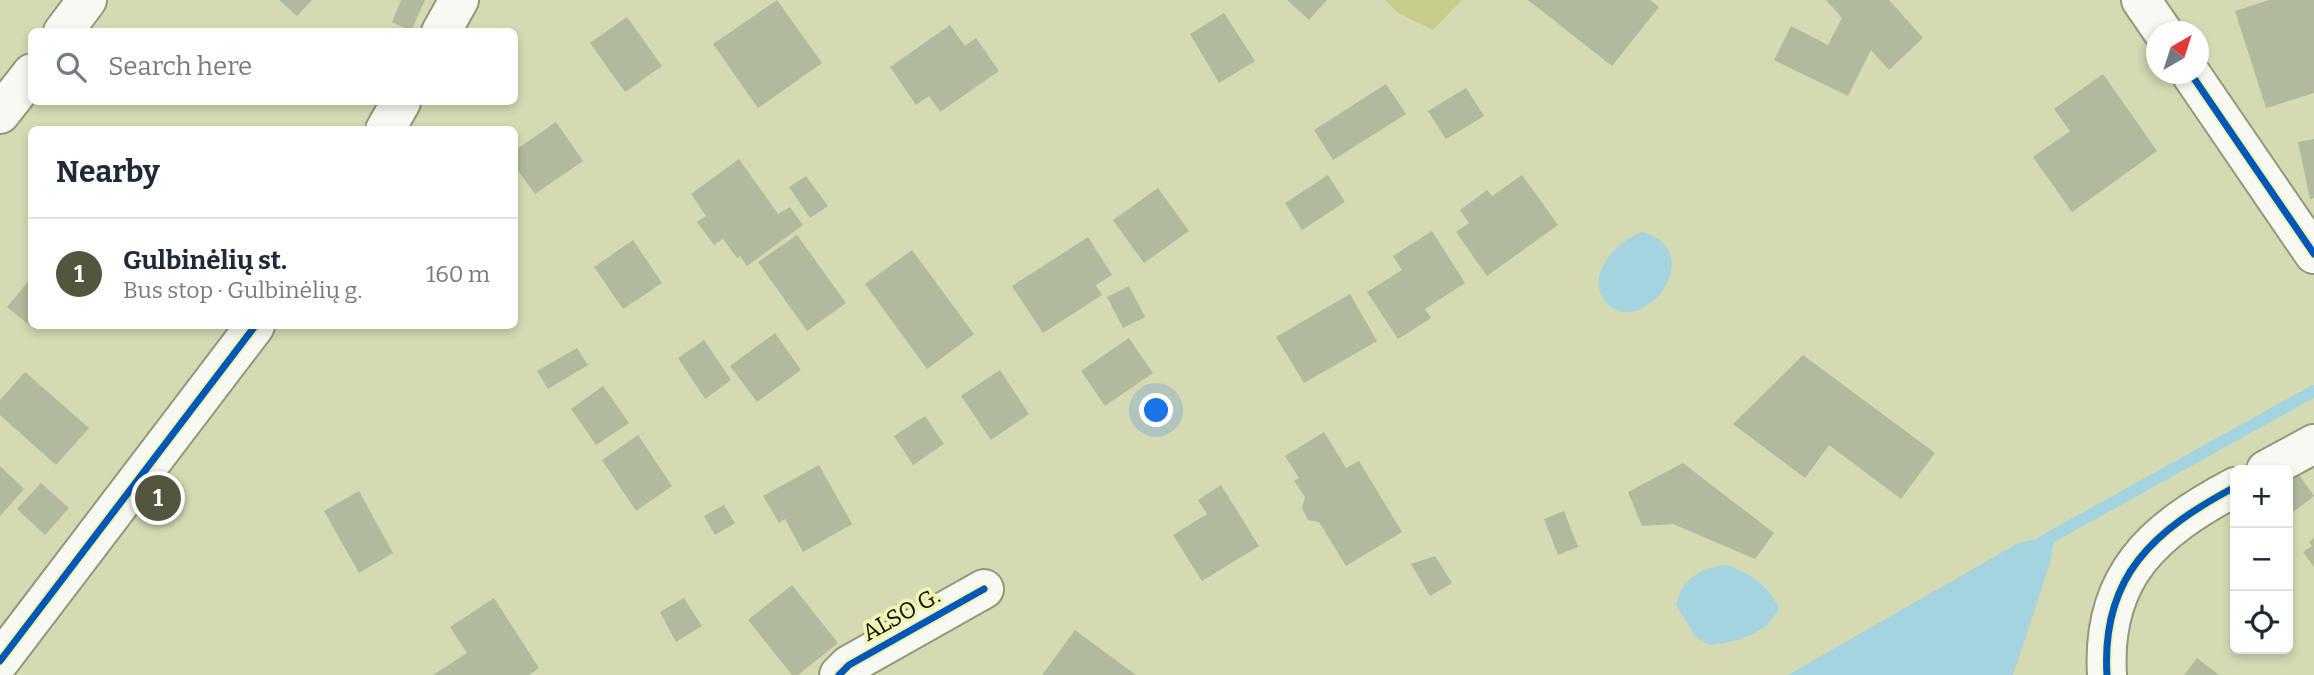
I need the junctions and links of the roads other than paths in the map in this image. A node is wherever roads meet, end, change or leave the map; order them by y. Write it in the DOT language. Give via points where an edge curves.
graph roads {
  1 [pos="87,0"];
  2 [pos="459,0"];
  3 [pos="2141,0"];
  4 [pos="2155,21"];
  5 [pos="66,28"];
  6 [pos="443,28"];
  7 [pos="28,78"];
  8 [pos="2198,84"];
  9 [pos="399,105"];
  10 [pos="0,114"];
  11 [pos="387,126"];
  12 [pos="2314,254"];
  13 [pos="253,329"];
  14 [pos="2314,444"];
  15 [pos="2275,465"];
  16 [pos="2230,490"];
  17 [pos="984,589"];
  18 [pos="0,661"];
  19 [pos="839,675"];
  20 [pos="2107,675"];
  1 -- 5 [label="street"];
  2 -- 6 [label="street"];
  3 -- 4 [label="street"];
  7 -- 10 [label="street"];
  8 -- 12 [label="street"];
  9 -- 11 [label="street"];
  13 -- 18 [label="street"];
  14 -- 15 [label="street"];
  16 -- 20 [label="street" via="2152,541 2116,594"];
  17 -- 19 [label="street, ALSO G."];
}
